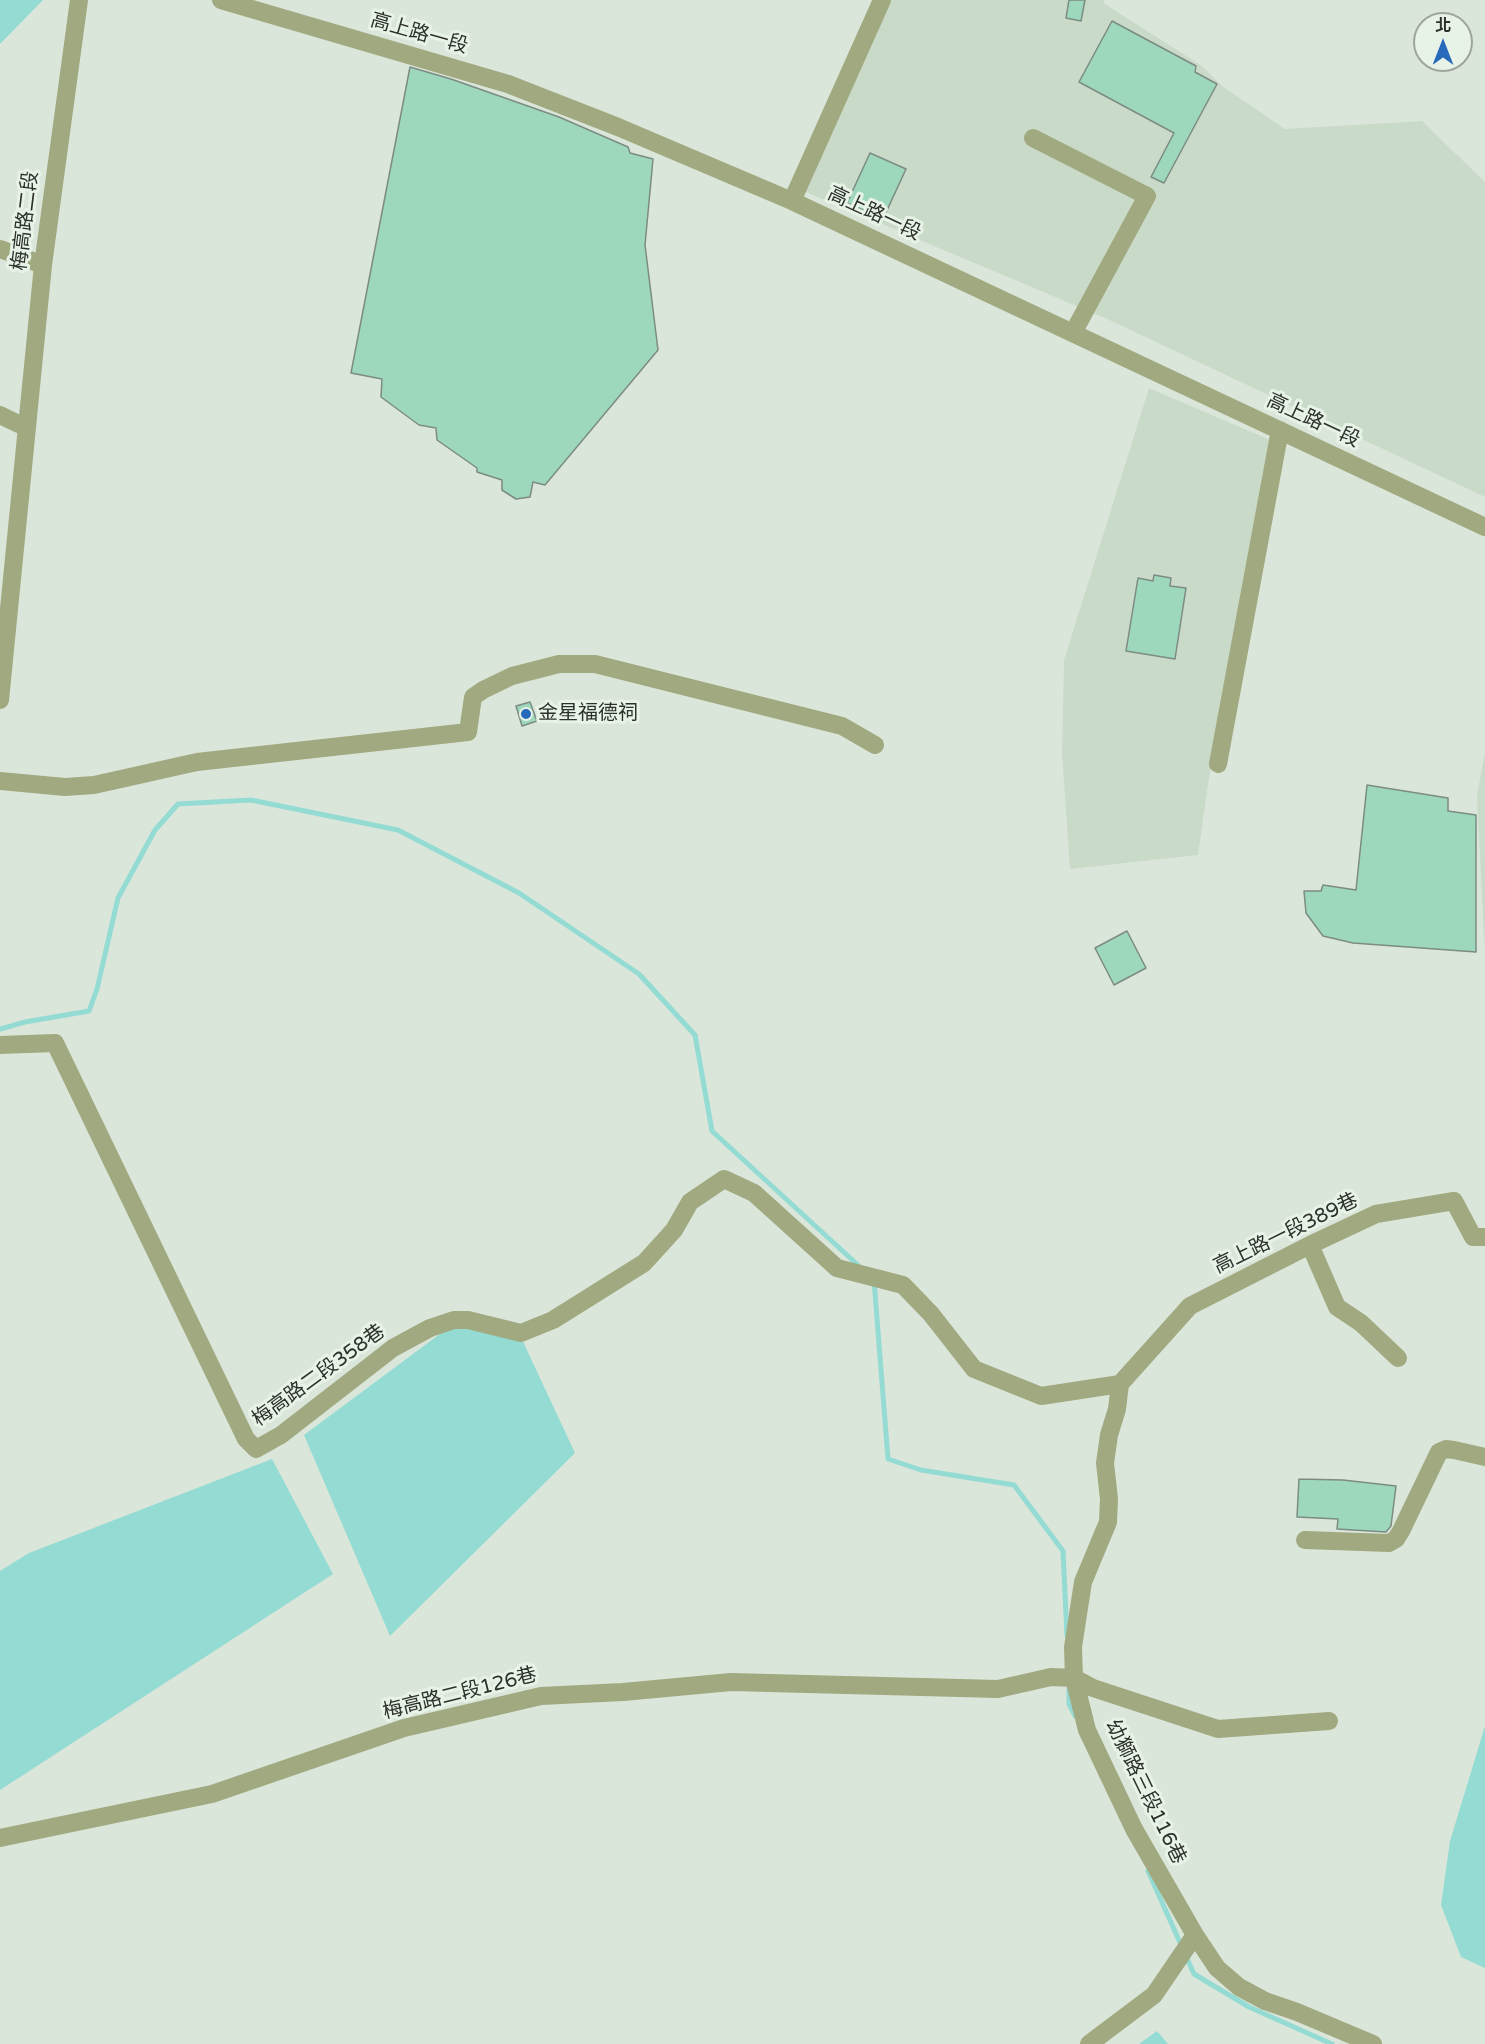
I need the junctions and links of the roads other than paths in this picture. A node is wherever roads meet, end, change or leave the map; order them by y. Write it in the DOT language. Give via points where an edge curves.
graph roads {
  1 [pos="79,0"];
  2 [pos="221,0"];
  3 [pos="882,0"];
  4 [pos="1033,138"];
  5 [pos="792,201"];
  6 [pos="0,249"];
  7 [pos="43,265"];
  8 [pos="1073,333"];
  9 [pos="0,415"];
  10 [pos="27,428"];
  11 [pos="1280,430"];
  12 [pos="1485,527"];
  13 [pos="0,700"];
  14 [pos="875,746"];
  15 [pos="1218,764"];
  16 [pos="0,781"];
  17 [pos="0,1045"];
  18 [pos="1485,1237"];
  19 [pos="1310,1245"];
  20 [pos="1398,1358"];
  21 [pos="1120,1384"];
  22 [pos="1485,1457"];
  23 [pos="1305,1540"];
  24 [pos="1074,1678"];
  25 [pos="1329,1721"];
  26 [pos="0,1838"];
  27 [pos="1193,1939"];
  28 [pos="1089,2044"];
  29 [pos="1373,2044"];
  1 -- 7 [label="street, 梅高路二段"];
  2 -- 5 [label="street, 高上路一段" via="508,84"];
  3 -- 5 [label="street"];
  4 -- 8 [label="street" via="1147,196"];
  5 -- 8 [label="street, 高上路一段"];
  6 -- 7 [label="street"];
  7 -- 10 [label="street, 梅高路二段"];
  8 -- 11 [label="street, 高上路一段"];
  9 -- 10 [label="street"];
  10 -- 13 [label="street, 梅高路二段"];
  11 -- 12 [label="street, 高上路一段"];
  11 -- 15 [label="street"];
  14 -- 16 [label="street" via="842,726 595,664 559,664 512,676 473,697 468,732 251,754 196,762 94,786"];
  17 -- 21 [label="street, 梅高路二段358巷" via="55,1043 246,1439 256,1449 281,1436 393,1348 430,1328 468,1320 521,1333 553,1320 644,1263 674,1230 690,1202 723,1179 754,1193 837,1268 903,1285 974,1369 1041,1396"];
  18 -- 19 [label="street, 高上路一段389巷" via="1473,1237 1454,1201 1376,1214"];
  19 -- 20 [label="street" via="1338,1307"];
  19 -- 21 [label="street, 高上路一段389巷" via="1190,1306"];
  21 -- 24 [label="street, 幼獅路三段116巷" via="1105,1463 1108,1522 1083,1582 1073,1647"];
  22 -- 23 [label="street" via="1446,1449 1439,1452 1401,1531 1389,1543"];
  24 -- 25 [label="street" via="1093,1688 1218,1729"];
  24 -- 26 [label="street, 梅高路二段126巷" via="1051,1677 998,1689 731,1682 541,1696 404,1728 212,1794"];
  24 -- 27 [label="street, 幼獅路三段116巷" via="1087,1730"];
  27 -- 28 [label="street" via="1154,1995"];
  27 -- 29 [label="street, 幼獅路三段116巷" via="1239,1987"];
}
